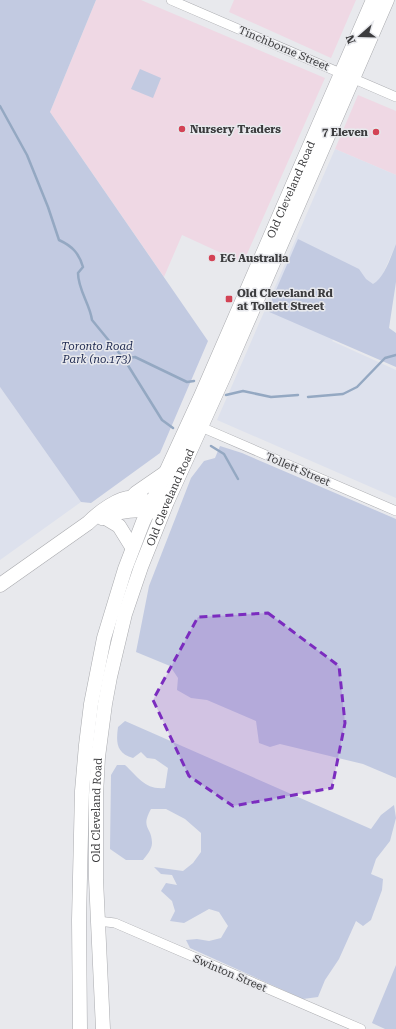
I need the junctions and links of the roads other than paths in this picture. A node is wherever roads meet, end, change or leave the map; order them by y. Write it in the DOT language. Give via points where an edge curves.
graph roads {
  1 [pos="171,0"];
  2 [pos="373,0"];
  3 [pos="387,0"];
  4 [pos="347,75"];
  5 [pos="396,97"];
  6 [pos="201,427"];
  7 [pos="165,473"];
  8 [pos="131,498"];
  9 [pos="149,507"];
  10 [pos="163,511"];
  11 [pos="396,511"];
  12 [pos="104,517"];
  13 [pos="88,523"];
  14 [pos="132,547"];
  15 [pos="0,585"];
  16 [pos="98,921"];
  17 [pos="80,1029"];
  18 [pos="103,1029"];
  19 [pos="361,1029"];
  1 -- 4 [label="street, Tinchborne Street"];
  2 -- 4 [label="main road, Old Cleveland Road"];
  3 -- 4 [label="main road, Old Cleveland Road"];
  4 -- 5 [label="street, Tinchborne Street"];
  4 -- 6 [label="main road, Old Cleveland Road"];
  4 -- 7 [label="main road, Old Cleveland Road"];
  6 -- 10 [label="main road, Old Cleveland Road"];
  6 -- 11 [label="street, Tollett Street"];
  7 -- 8 [label="main road"];
  7 -- 9 [label="main road, Old Cleveland Road"];
  8 -- 9 [label="main road" via="138,499"];
  8 -- 13 [label="main road" via="98,512"];
  9 -- 10 [label="main road"];
  9 -- 12 [label="main road"];
  9 -- 14 [label="main road, Old Cleveland Road"];
  10 -- 16 [label="main road, Old Cleveland Road" via="129,602 105,704 96,795"];
  12 -- 13 [label="main road"];
  12 -- 14 [label="main road" via="119,526"];
  13 -- 15 [label="main road"];
  14 -- 17 [label="main road, Old Cleveland Road" via="104,638 86,745 80,840"];
  16 -- 18 [label="main road, Old Cleveland Road"];
  16 -- 19 [label="street, Swinton Street" via="115,924"];
}
